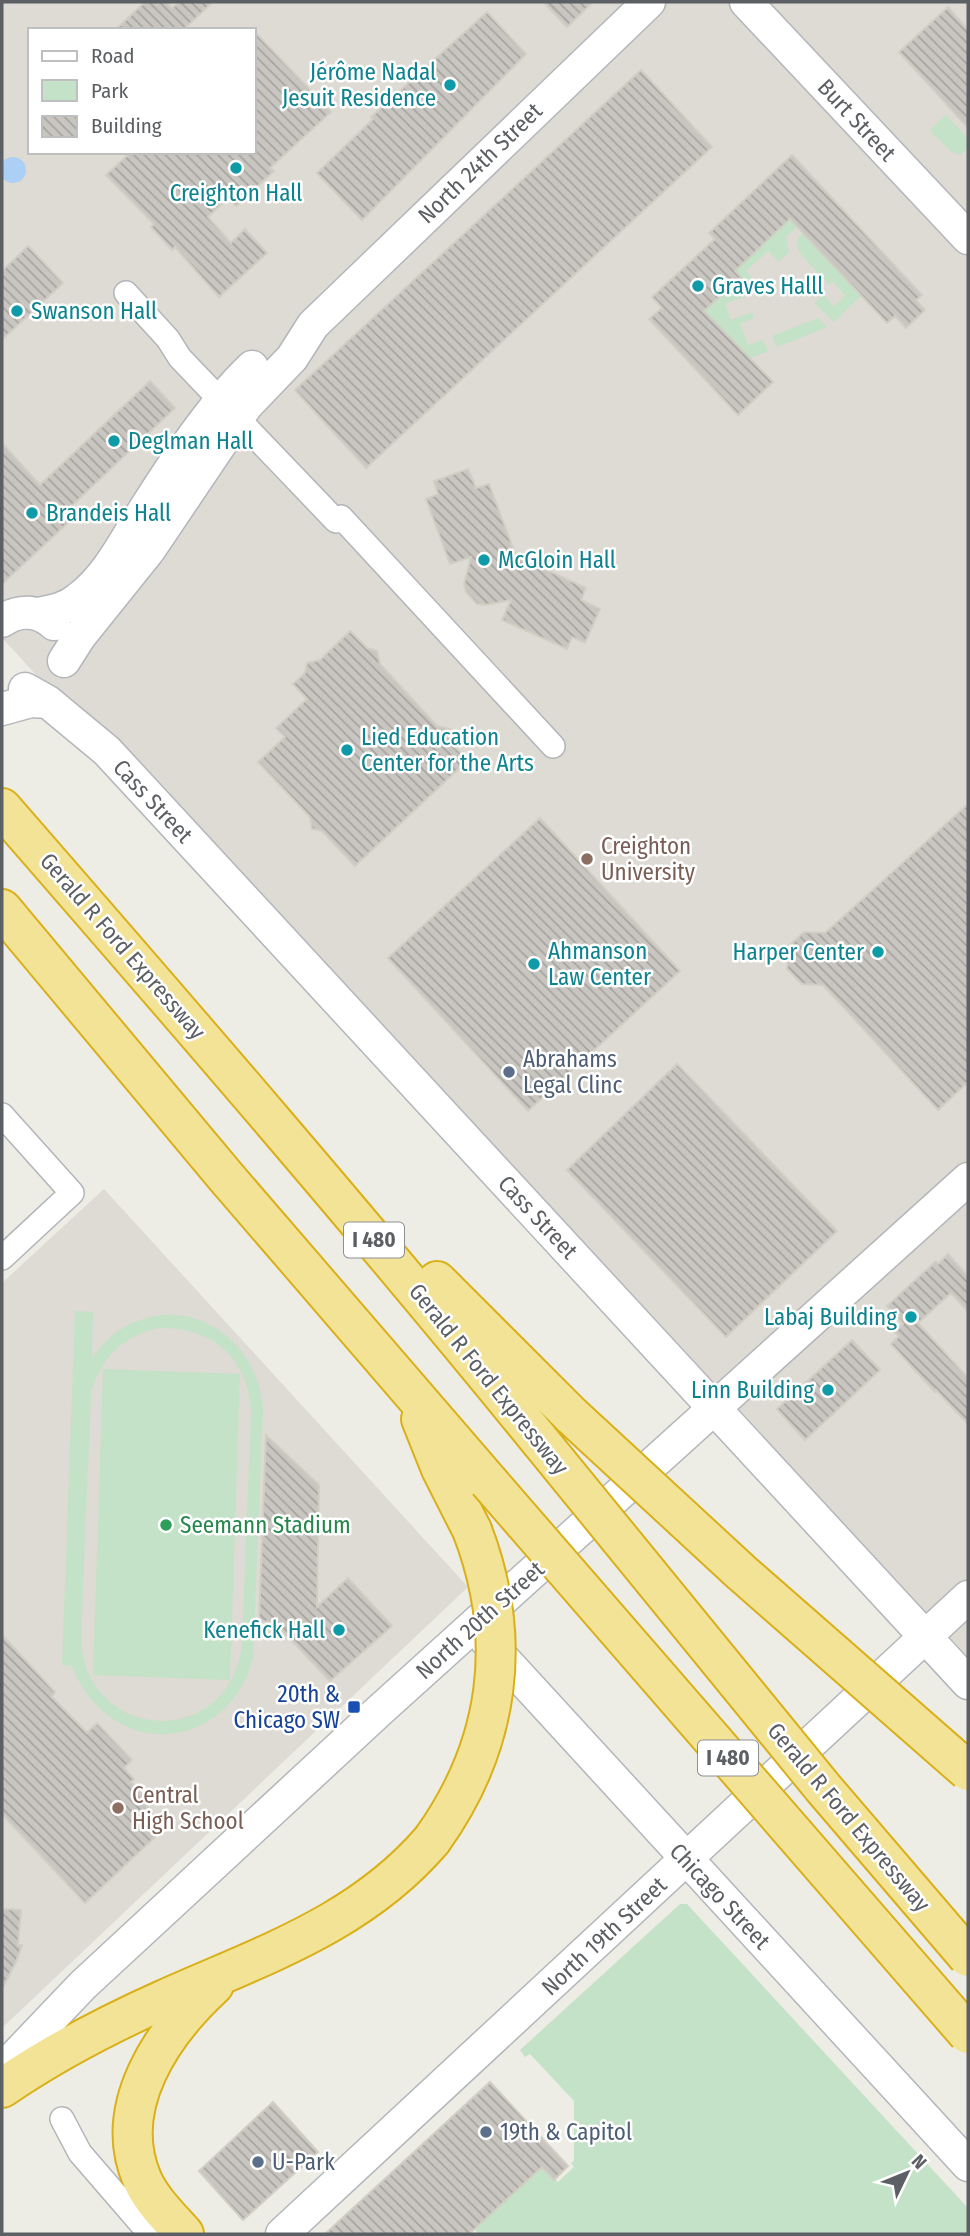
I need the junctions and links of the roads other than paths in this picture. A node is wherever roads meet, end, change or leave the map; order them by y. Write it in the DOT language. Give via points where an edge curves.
graph roads {
  1 [pos="649,2"];
  2 [pos="746,2"];
  3 [pos="968,238"];
  4 [pos="126,293"];
  5 [pos="230,410"];
  6 [pos="12,617"];
  7 [pos="62,665"];
  8 [pos="16,693"];
  9 [pos="553,746"];
  10 [pos="107,751"];
  11 [pos="2,808"];
  12 [pos="2,909"];
  13 [pos="205,1040"];
  14 [pos="2,1115"];
  15 [pos="968,1180"];
  16 [pos="2,1258"];
  17 [pos="715,1410"];
  18 [pos="474,1491"];
  19 [pos="968,1597"];
  20 [pos="472,1626"];
  21 [pos="926,1637"];
  22 [pos="968,1683"];
  23 [pos="968,1771"];
  24 [pos="685,1859"];
  25 [pos="968,1957"];
  26 [pos="243,1965"];
  27 [pos="968,2034"];
  28 [pos="2,2070"];
  29 [pos="2,2088"];
  30 [pos="62,2119"];
  31 [pos="968,2165"];
  32 [pos="150,2234"];
  33 [pos="184,2234"];
  34 [pos="282,2234"];
  1 -- 5 [label="main road, North 24th Street" via="313,325 276,344 240,378"];
  2 -- 3 [label="main road, Burt Street"];
  4 -- 5 [label="street"];
  5 -- 6 [label="main road, North 24th Street" via="169,474 95,584 67,607"];
  5 -- 7 [label="main road, North 24th Street" via="149,550"];
  5 -- 9 [label="street" via="336,521 341,517"];
  6 -- 7 [label="main road" via="57,627 65,649"];
  7 -- 8 [label="main road" via="46,684"];
  7 -- 10 [label="main road" via="74,700"];
  8 -- 10 [label="main road"];
  10 -- 17 [label="main road, Cass Street"];
  11 -- 13 [label="highway, Gerald R Ford Expressway / I 480"];
  12 -- 18 [label="highway, I 480" via="409,1391"];
  13 -- 23 [label="highway, bridge" via="572,1416"];
  13 -- 25 [label="highway, Gerald R Ford Expressway / I 480, bridge"];
  14 -- 16 [label="street" via="72,1193"];
  15 -- 17 [label="main road, North 20th Street"];
  17 -- 20 [label="main road, North 20th Street"];
  17 -- 21 [label="main road, Cass Street"];
  18 -- 26 [label="highway, bridge" via="472,1530 484,1564 497,1645 493,1699 469,1778 432,1840 387,1885 340,1919"];
  18 -- 27 [label="highway, I 480, bridge"];
  19 -- 21 [label="main road, North 19th Street"];
  20 -- 24 [label="main road, Chicago Street"];
  20 -- 28 [label="main road, North 20th Street" via="83,1985"];
  21 -- 22 [label="main road, Cass Street"];
  21 -- 24 [label="main road, North 19th Street"];
  24 -- 31 [label="main road, Chicago Street"];
  24 -- 34 [label="main road, North 19th Street"];
  26 -- 29 [label="highway" via="108,2026"];
  26 -- 33 [label="highway" via="194,2005 162,2046 137,2104 134,2143 139,2172 153,2199"];
  30 -- 32 [label="street" via="80,2153"];
}
